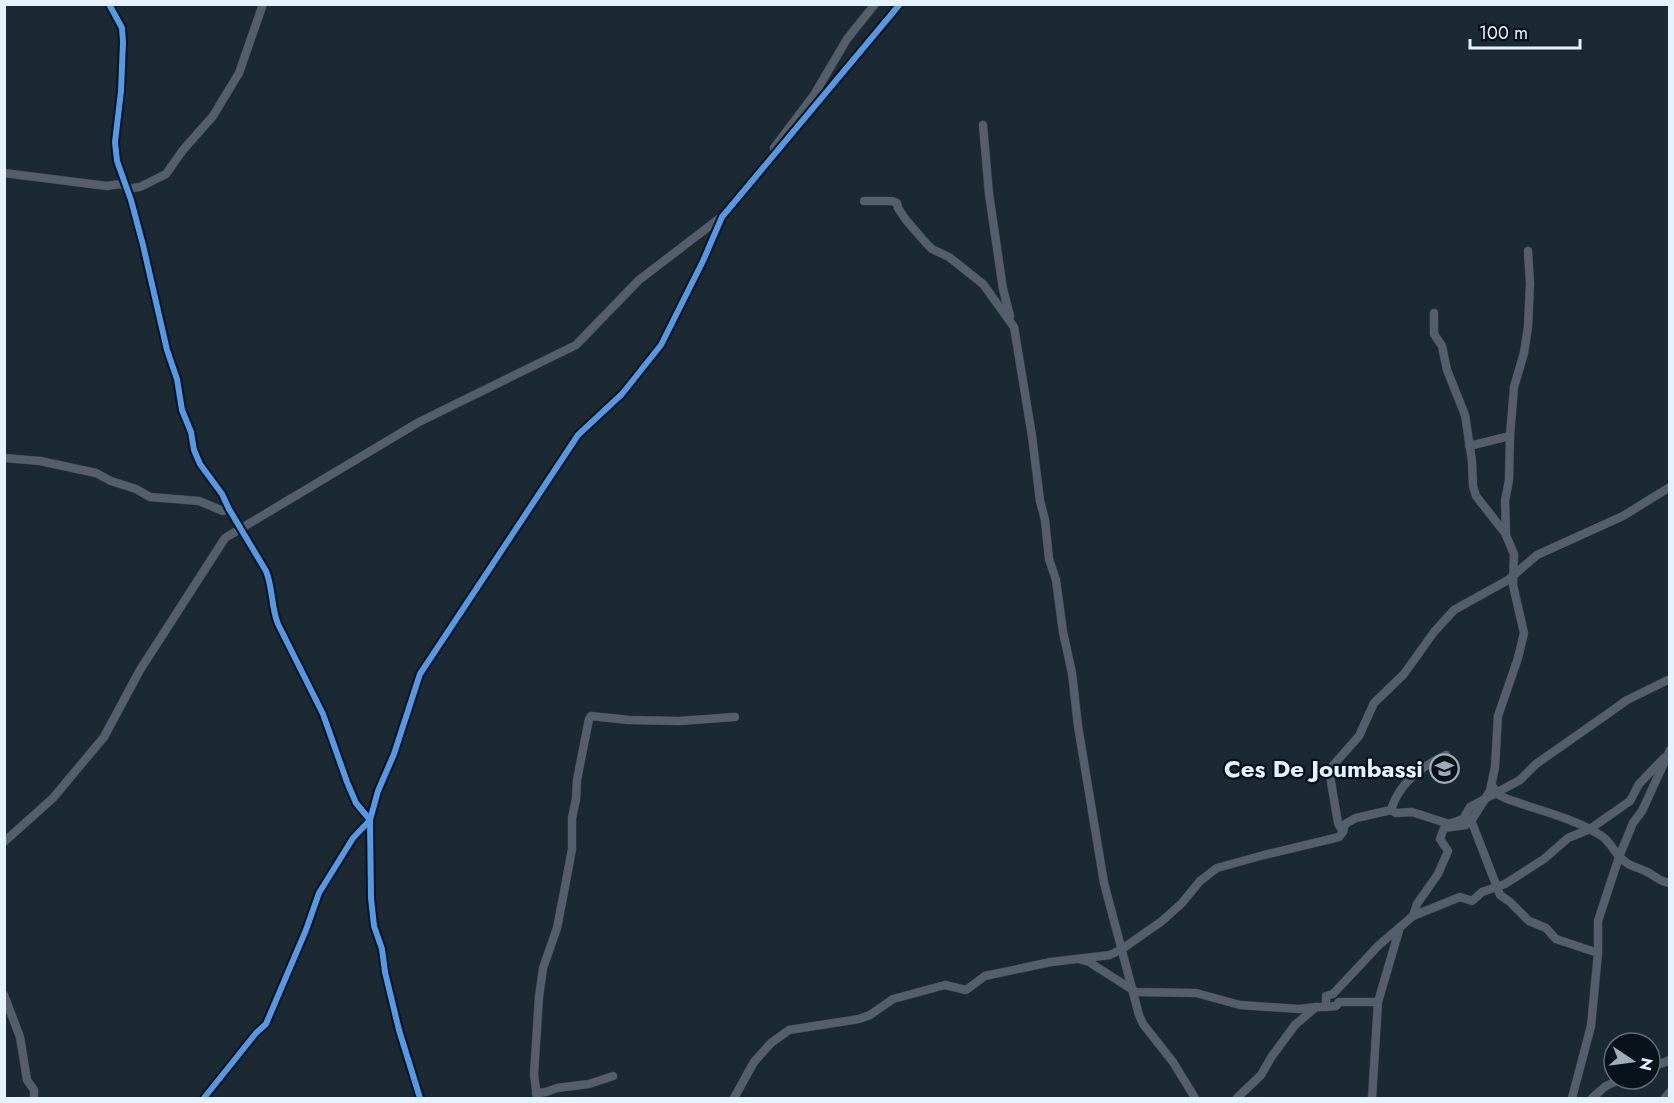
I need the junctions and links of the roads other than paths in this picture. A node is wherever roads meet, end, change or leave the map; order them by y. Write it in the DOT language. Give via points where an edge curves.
graph roads {
  1 [pos="109,4"];
  2 [pos="263,4"];
  3 [pos="875,4"];
  4 [pos="900,4"];
  5 [pos="983,125"];
  6 [pos="4,172"];
  7 [pos="752,181"];
  8 [pos="125,188"];
  9 [pos="864,201"];
  10 [pos="722,217"];
  11 [pos="1528,251"];
  12 [pos="1434,313"];
  13 [pos="1014,327"];
  14 [pos="1510,436"];
  15 [pos="1469,446"];
  16 [pos="4,458"];
  17 [pos="1670,487"];
  18 [pos="229,509"];
  19 [pos="241,529"];
  20 [pos="1507,540"];
  21 [pos="1513,575"];
  22 [pos="1670,679"];
  23 [pos="735,717"];
  24 [pos="1668,752"];
  25 [pos="1446,755"];
  26 [pos="1494,789"];
  27 [pos="1483,801"];
  28 [pos="1391,810"];
  29 [pos="370,820"];
  30 [pos="1471,820"];
  31 [pos="1590,829"];
  32 [pos="1343,832"];
  33 [pos="4,842"];
  34 [pos="1619,857"];
  35 [pos="1670,883"];
  36 [pos="1496,887"];
  37 [pos="1413,916"];
  38 [pos="1400,925"];
  39 [pos="1122,949"];
  40 [pos="1598,953"];
  41 [pos="1080,960"];
  42 [pos="1131,990"];
  43 [pos="4,995"];
  44 [pos="1378,1002"];
  45 [pos="1316,1007"];
  46 [pos="1326,1007"];
  47 [pos="613,1076"];
  48 [pos="1670,1092"];
  49 [pos="537,1096"];
  50 [pos="34,1098"];
  51 [pos="204,1098"];
  52 [pos="420,1098"];
  53 [pos="734,1098"];
  54 [pos="1195,1098"];
  55 [pos="1238,1098"];
  56 [pos="1372,1098"];
  57 [pos="1572,1098"];
  58 [pos="1665,1098"];
  1 -- 8 [label="street" via="123,35 115,142"];
  2 -- 8 [label="street" via="239,73 213,116 166,174 140,187"];
  3 -- 7 [label="street" via="847,39 814,95"];
  4 -- 7 [label="street"];
  5 -- 13 [label="street" via="999,268"];
  6 -- 8 [label="street" via="106,186 120,184"];
  7 -- 10 [label="street"];
  8 -- 18 [label="street" via="194,450"];
  9 -- 13 [label="street" via="897,203 906,220 932,249 949,256 983,284"];
  10 -- 19 [label="street" via="639,280 576,345 419,422"];
  10 -- 29 [label="street" via="661,345 622,394 578,435 420,674"];
  11 -- 14 [label="street" via="1528,327 1514,387"];
  12 -- 15 [label="street" via="1434,334 1442,346 1461,402"];
  13 -- 39 [label="street" via="1104,883"];
  14 -- 15 [label="street"];
  14 -- 20 [label="street" via="1505,501"];
  15 -- 20 [label="street" via="1476,496"];
  16 -- 18 [label="street" via="96,473 150,497 200,501 223,511"];
  17 -- 21 [label="street" via="1623,516 1537,555"];
  18 -- 19 [label="street"];
  19 -- 29 [label="street" via="266,571 278,624 323,714 356,803"];
  19 -- 33 [label="street" via="225,538 140,670 104,737 53,798"];
  20 -- 21 [label="street" via="1514,554"];
  21 -- 26 [label="street" via="1524,633 1498,716"];
  21 -- 32 [label="street" via="1460,605 1445,619 1404,674 1374,703 1359,736 1331,767 1329,776"];
  22 -- 26 [label="street" via="1627,700 1536,764 1520,780"];
  23 -- 49 [label="street" via="679,721 591,716 589,719 558,928 543,968 538,997 534,1074"];
  24 -- 31 [label="street" via="1639,784 1630,801"];
  24 -- 34 [label="street"];
  25 -- 28 [label="street" via="1410,777"];
  26 -- 27 [label="street"];
  26 -- 31 [label="street" via="1506,798"];
  27 -- 28 [label="street" via="1470,807 1463,819 1449,825 1412,812"];
  27 -- 30 [label="street"];
  28 -- 32 [label="street" via="1356,818 1345,824"];
  29 -- 51 [label="street" via="353,838 319,893 266,1024"];
  29 -- 52 [label="street" via="374,926"];
  30 -- 36 [label="street"];
  30 -- 37 [label="street" via="1466,825 1444,828 1440,839 1448,851"];
  31 -- 34 [label="street" via="1608,840"];
  31 -- 36 [label="street" via="1568,838 1544,859"];
  32 -- 39 [label="street" via="1339,837 1217,868 1172,913"];
  34 -- 35 [label="street" via="1631,867"];
  34 -- 40 [label="street" via="1598,921"];
  36 -- 37 [label="street" via="1482,892 1472,902 1460,897"];
  36 -- 40 [label="street" via="1522,915 1546,928 1556,939"];
  37 -- 38 [label="street"];
  38 -- 44 [label="street"];
  38 -- 46 [label="street" via="1334,994 1326,996"];
  39 -- 41 [label="street" via="1110,956"];
  39 -- 42 [label="street"];
  40 -- 57 [label="street" via="1591,1026"];
  41 -- 42 [label="street"];
  41 -- 53 [label="street" via="985,976 966,990 945,985 893,999 858,1019 789,1030 754,1062"];
  42 -- 45 [label="street" via="1196,993 1240,1005"];
  42 -- 54 [label="street" via="1143,1024"];
  43 -- 50 [label="street" via="20,1037"];
  44 -- 46 [label="street" via="1339,1002"];
  44 -- 56 [label="street"];
  45 -- 46 [label="street"];
  45 -- 55 [label="street" via="1291,1030 1261,1076"];
  47 -- 49 [label="street"];
  48 -- 58 [label="street"];
}
